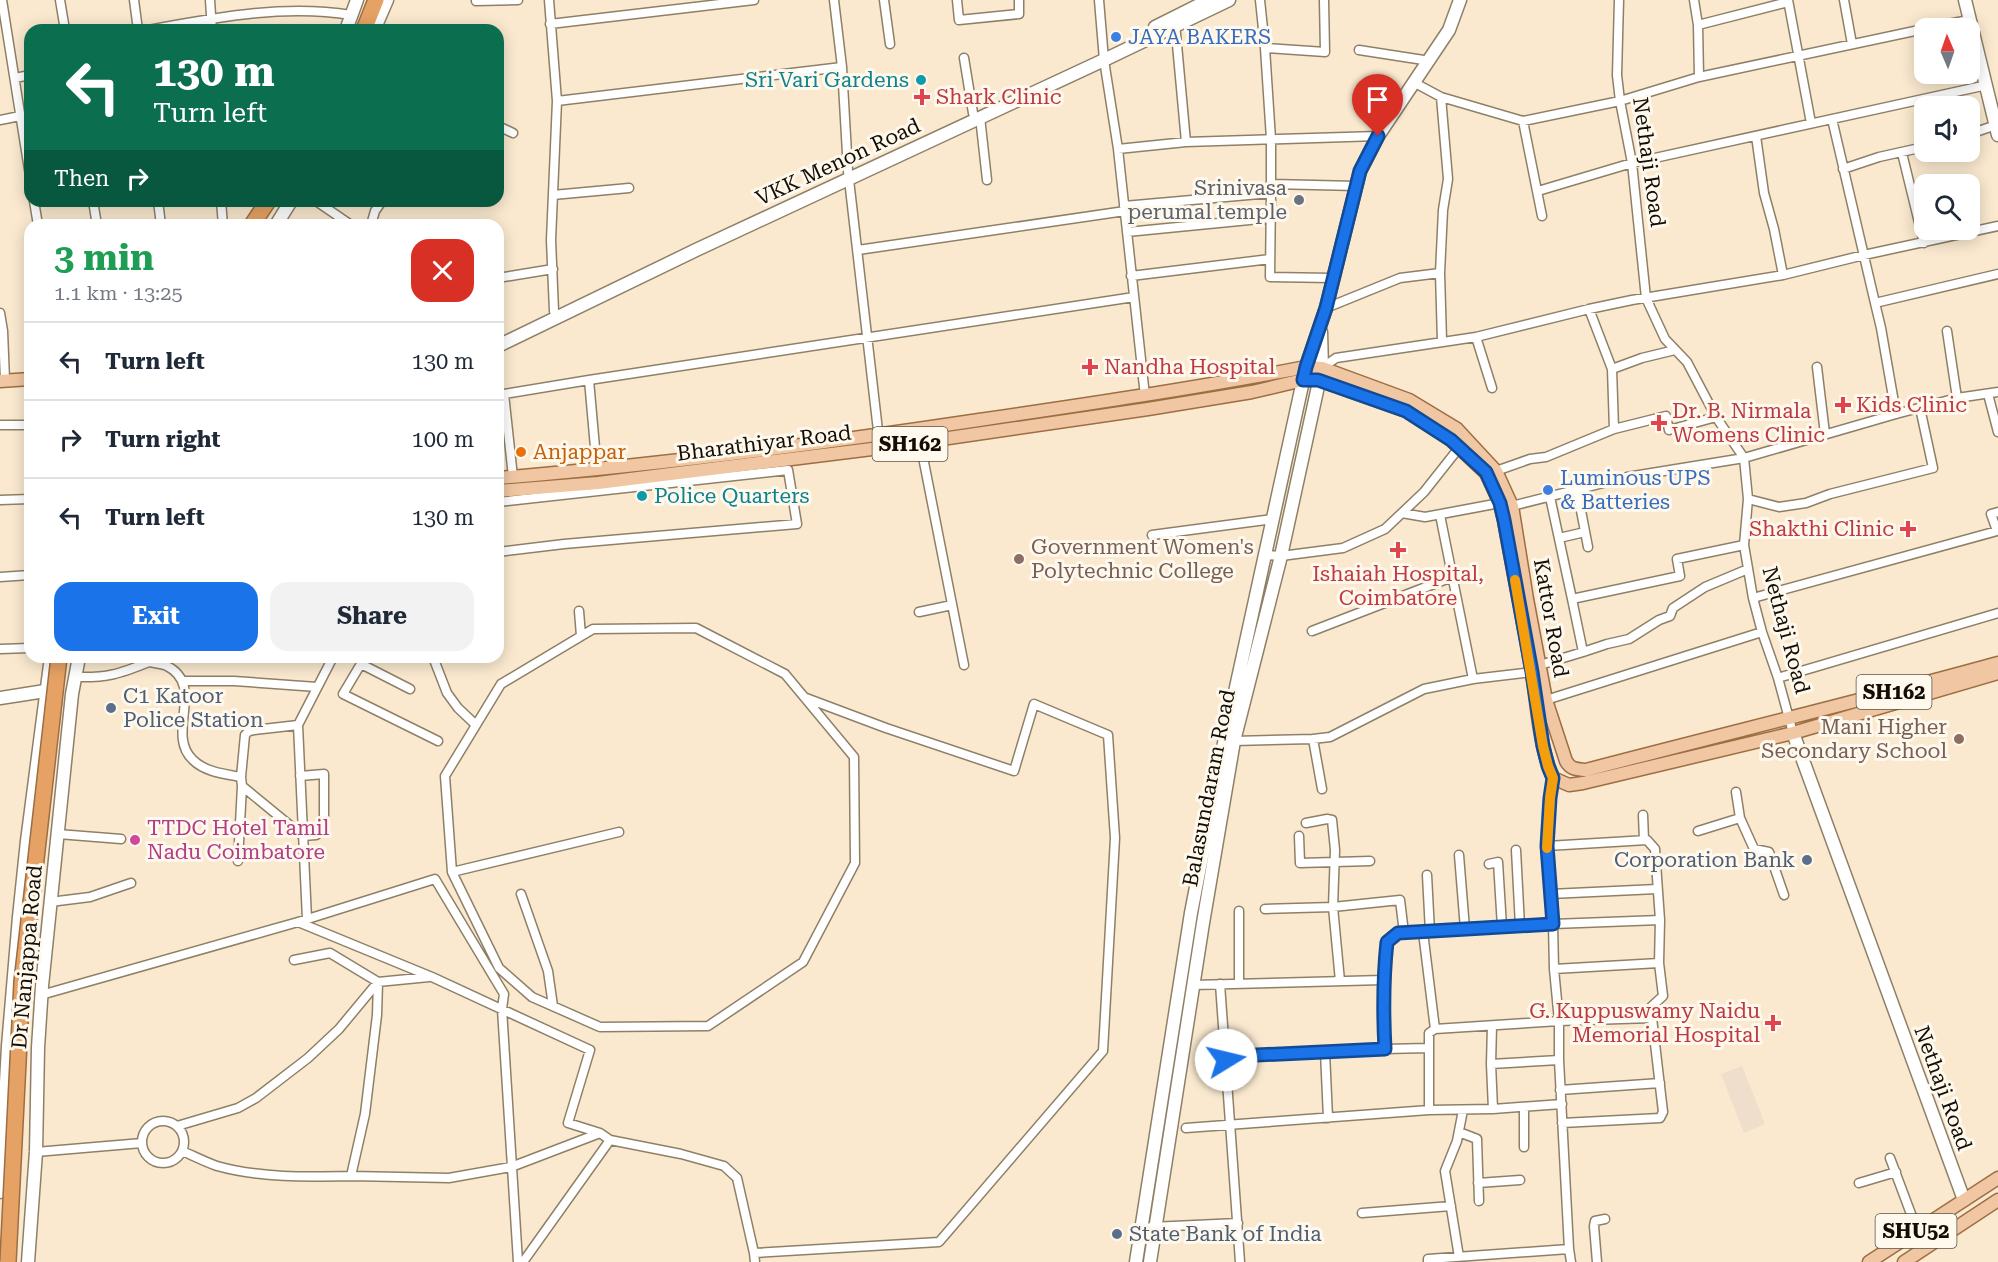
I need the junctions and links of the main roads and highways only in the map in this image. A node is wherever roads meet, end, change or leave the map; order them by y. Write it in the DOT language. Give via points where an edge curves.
graph roads {
  1 [pos="357,0"];
  2 [pos="365,0"];
  3 [pos="376,0"];
  4 [pos="387,0"];
  5 [pos="1209,0"];
  6 [pos="1229,0"];
  7 [pos="1460,0"];
  8 [pos="1965,0"];
  9 [pos="353,22"];
  10 [pos="1175,22"];
  11 [pos="366,24"];
  12 [pos="377,24"];
  13 [pos="1997,130"];
  14 [pos="849,175"];
  15 [pos="1321,325"];
  16 [pos="504,335"];
  17 [pos="504,343"];
  18 [pos="1304,373"];
  19 [pos="1320,374"];
  20 [pos="24,379"];
  21 [pos="3,380"];
  22 [pos="879,441"];
  23 [pos="1463,443"];
  24 [pos="504,478"];
  25 [pos="504,491"];
  26 [pos="1506,505"];
  27 [pos="50,663"];
  28 [pos="58,663"];
  29 [pos="66,663"];
  30 [pos="78,663"];
  31 [pos="1998,663"];
  32 [pos="1536,668"];
  33 [pos="1998,674"];
  34 [pos="75,676"];
  35 [pos="45,691"];
  36 [pos="0,698"];
  37 [pos="1793,732"];
  38 [pos="1,1171"];
  39 [pos="1998,1178"];
  40 [pos="0,1192"];
  41 [pos="1964,1200"];
  42 [pos="1998,1200"];
  43 [pos="8,1262"];
  44 [pos="17,1262"];
  45 [pos="28,1262"];
  46 [pos="1136,1262"];
  47 [pos="1150,1262"];
  48 [pos="1869,1262"];
  49 [pos="1904,1262"];
  1 -- 9 [label="main road"];
  2 -- 9 [label="highway"];
  3 -- 11 [label="highway"];
  4 -- 12 [label="main road"];
  5 -- 10 [label="main road, VKK Menon Road"];
  6 -- 10 [label="main road, VKK Menon Road"];
  7 -- 15 [label="main road" via="1449,30 1378,136 1360,171"];
  8 -- 13 [label="main road"];
  10 -- 14 [label="main road, VKK Menon Road"];
  14 -- 16 [label="main road, VKK Menon Road"];
  14 -- 17 [label="main road, VKK Menon Road"];
  15 -- 18 [label="main road, Balasundaram Road"];
  15 -- 19 [label="main road, Balasundaram Road"];
  18 -- 19 [label="main road, Bharathiyar Road / SH162"];
  18 -- 22 [label="main road, Bharathiyar Road / SH162"];
  18 -- 22 [label="main road, Bharathiyar Road / SH162" via="1252,392 1171,405 920,442"];
  18 -- 46 [label="main road, Balasundaram Road" via="1191,913"];
  19 -- 23 [label="main road, Kattor Road / SH162" via="1406,411 1451,440"];
  19 -- 47 [label="main road, Balasundaram Road" via="1281,556 1234,741"];
  20 -- 21 [label="main road"];
  22 -- 24 [label="main road, Bharathiyar Road / SH162"];
  22 -- 25 [label="main road, Bharathiyar Road / SH162" via="598,483"];
  23 -- 26 [label="main road, Kattor Road / SH162"];
  23 -- 26 [label="main road, Kattor Road / SH162" via="1496,471"];
  26 -- 32 [label="main road, Kattor Road / SH162"];
  27 -- 35 [label="main road, Dr Nanjappa Road"];
  28 -- 43 [label="highway, bridge" via="22,982"];
  29 -- 44 [label="highway" via="33,963"];
  30 -- 34 [label="main road, Dr Nanjappa Road"];
  31 -- 32 [label="main road, Kattor Road / SH162" via="1586,770 1574,769 1566,761"];
  32 -- 37 [label="main road, Kattor Road / SH162" via="1548,766 1553,778 1569,785"];
  33 -- 37 [label="main road, SH162"];
  34 -- 35 [label="main road"];
  34 -- 45 [label="main road, Dr Nanjappa Road" via="41,995"];
  35 -- 36 [label="main road"];
  35 -- 38 [label="main road, Dr Nanjappa Road" via="19,917"];
  37 -- 41 [label="main road, Nethaji Road"];
  38 -- 40 [label="main road, Dr Nanjappa Road"];
  39 -- 41 [label="main road, SHU52"];
  41 -- 48 [label="main road, SHU52"];
  42 -- 49 [label="main road, SHU52"];
}
